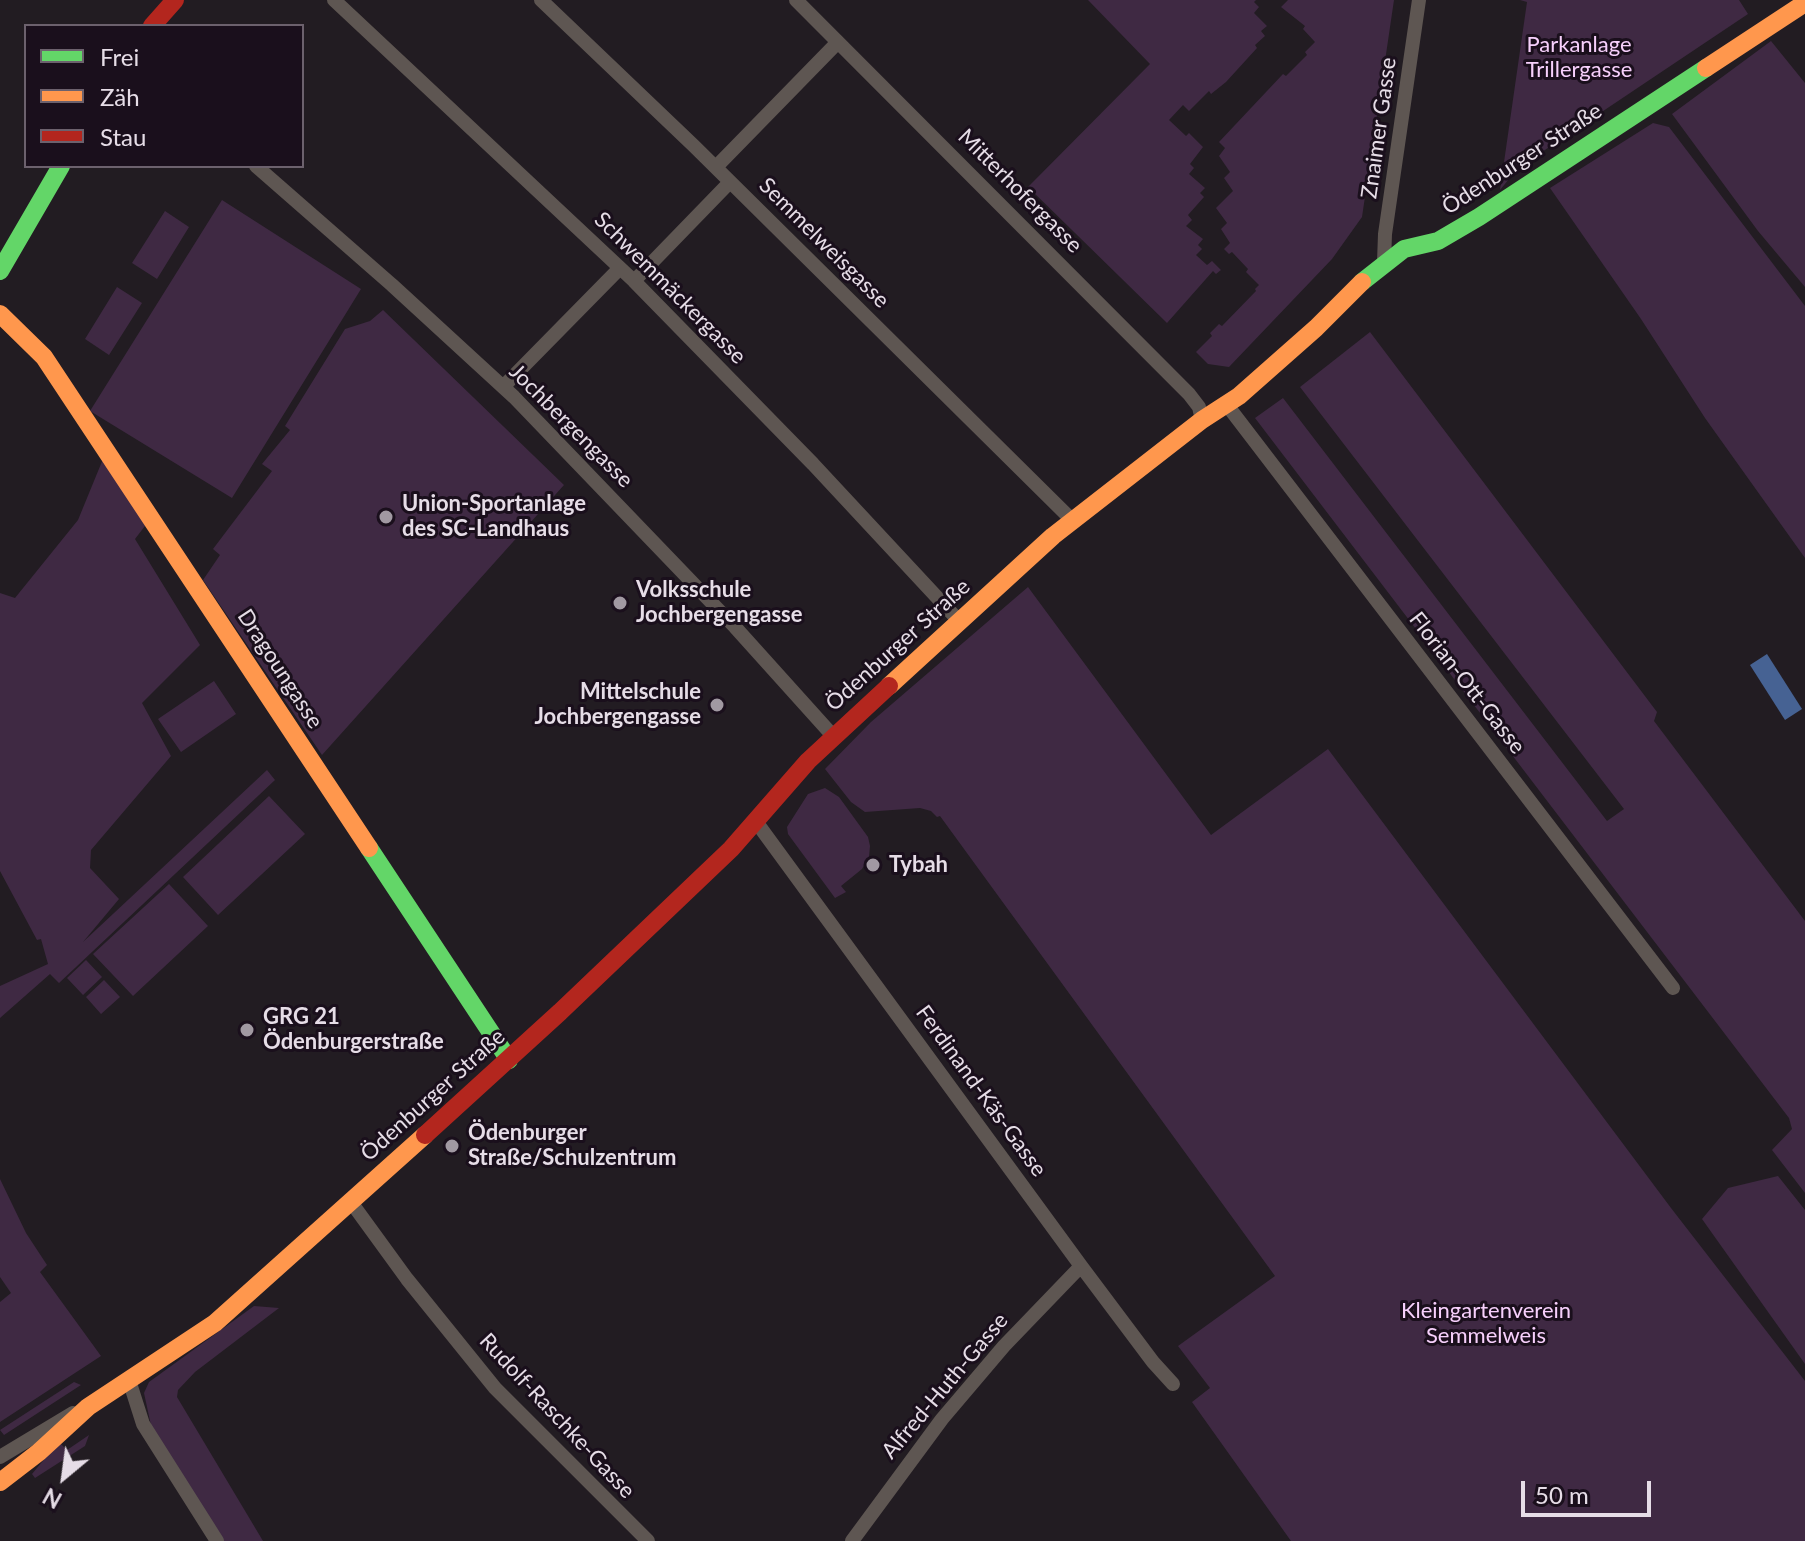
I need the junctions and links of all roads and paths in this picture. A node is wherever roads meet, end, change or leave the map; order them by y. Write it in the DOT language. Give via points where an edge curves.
graph roads {
  1 [pos="175,0"];
  2 [pos="334,0"];
  3 [pos="541,0"];
  4 [pos="796,0"];
  5 [pos="1419,0"];
  6 [pos="1805,3"];
  7 [pos="154,24"];
  8 [pos="838,42"];
  9 [pos="716,167"];
  10 [pos="60,168"];
  11 [pos="258,168"];
  12 [pos="730,182"];
  13 [pos="1384,262"];
  14 [pos="620,268"];
  15 [pos="0,271"];
  16 [pos="634,281"];
  17 [pos="0,314"];
  18 [pos="503,387"];
  19 [pos="1227,405"];
  20 [pos="1202,420"];
  21 [pos="1072,520"];
  22 [pos="960,622"];
  23 [pos="834,737"];
  24 [pos="757,823"];
  25 [pos="1673,988"];
  26 [pos="509,1060"];
  27 [pos="351,1202"];
  28 [pos="1081,1266"];
  29 [pos="129,1380"];
  30 [pos="1173,1384"];
  31 [pos="88,1407"];
  32 [pos="0,1457"];
  33 [pos="0,1482"];
  34 [pos="217,1541"];
  35 [pos="648,1541"];
  36 [pos="852,1541"];
  1 -- 7 [label="street"];
  2 -- 14 [label="street, Schwemmäckergasse"];
  3 -- 9 [label="street, Semmelweisgasse"];
  4 -- 8 [label="street, Mitterhofergasse"];
  5 -- 13 [label="street, Znaimer Gasse"];
  6 -- 13 [label="street, Ödenburger Straße" via="1466,225"];
  8 -- 9 [label="street"];
  8 -- 20 [label="street, Mitterhofergasse" via="1189,394"];
  9 -- 12 [label="street, Semmelweisgasse"];
  10 -- 15 [label="street"];
  11 -- 18 [label="street, Jochbergengasse"];
  12 -- 16 [label="street"];
  12 -- 21 [label="street, Semmelweisgasse"];
  13 -- 19 [label="street, Ödenburger Straße"];
  14 -- 16 [label="street, Schwemmäckergasse"];
  14 -- 18 [label="street"];
  16 -- 22 [label="street, Schwemmäckergasse"];
  17 -- 26 [label="street, Dragoungasse" via="44,357"];
  18 -- 23 [label="street, Jochbergengasse"];
  19 -- 20 [label="street, Ödenburger Straße"];
  19 -- 25 [label="street, Florian-Ott-Gasse"];
  20 -- 21 [label="street, Ödenburger Straße"];
  21 -- 22 [label="street, Ödenburger Straße"];
  22 -- 23 [label="street, Ödenburger Straße"];
  23 -- 24 [label="street, Ödenburger Straße"];
  24 -- 26 [label="street, Ödenburger Straße"];
  24 -- 28 [label="street, Ferdinand-Käs-Gasse"];
  26 -- 27 [label="street, Ödenburger Straße"];
  27 -- 29 [label="street, Ödenburger Straße" via="215,1323"];
  27 -- 35 [label="street, Rudolf-Raschke-Gasse" via="495,1388"];
  28 -- 30 [label="street, Ferdinand-Käs-Gasse"];
  28 -- 36 [label="street, Alfred-Huth-Gasse" via="942,1419"];
  29 -- 31 [label="street, Ödenburger Straße"];
  29 -- 34 [label="street" via="143,1424"];
  31 -- 32 [label="street, Ödenburger Straße"];
  31 -- 33 [label="street, Ödenburger Straße"];
}
